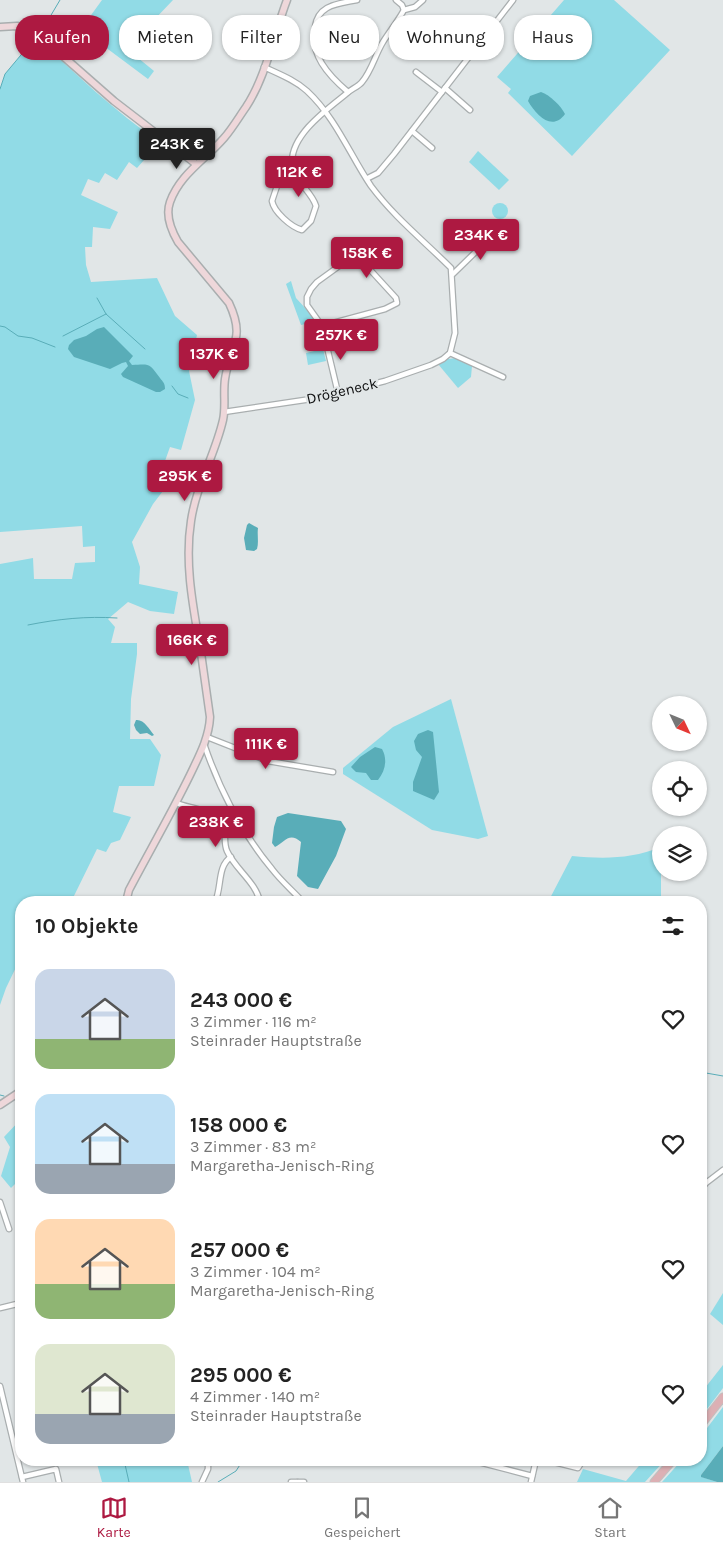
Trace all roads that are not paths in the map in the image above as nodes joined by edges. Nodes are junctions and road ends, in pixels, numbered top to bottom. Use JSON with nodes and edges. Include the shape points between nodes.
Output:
{"nodes":[{"id":1,"x":287,"y":0,"type":"edge"},
{"id":2,"x":357,"y":0,"type":"edge"},
{"id":3,"x":396,"y":0,"type":"edge"},
{"id":4,"x":424,"y":0,"type":"edge"},
{"id":5,"x":514,"y":0,"type":"edge"},
{"id":6,"x":404,"y":10,"type":"junction"},
{"id":7,"x":0,"y":26,"type":"edge"},
{"id":8,"x":264,"y":67,"type":"junction"},
{"id":9,"x":416,"y":72,"type":"dead end"},
{"id":10,"x":443,"y":90,"type":"junction"},
{"id":11,"x":348,"y":92,"type":"junction"},
{"id":12,"x":470,"y":110,"type":"dead end"},
{"id":13,"x":325,"y":113,"type":"junction"},
{"id":14,"x":412,"y":130,"type":"junction"},
{"id":15,"x":432,"y":148,"type":"dead end"},
{"id":16,"x":196,"y":164,"type":"junction"},
{"id":17,"x":292,"y":165,"type":"junction"},
{"id":18,"x":368,"y":178,"type":"junction"},
{"id":19,"x":495,"y":233,"type":"dead end"},
{"id":20,"x":453,"y":274,"type":"junction"},
{"id":21,"x":322,"y":326,"type":"junction"},
{"id":22,"x":450,"y":353,"type":"junction"},
{"id":23,"x":503,"y":377,"type":"dead end"},
{"id":24,"x":338,"y":393,"type":"junction"},
{"id":25,"x":224,"y":412,"type":"junction"},
{"id":26,"x":206,"y":741,"type":"junction"},
{"id":27,"x":333,"y":772,"type":"dead end"},
{"id":28,"x":176,"y":803,"type":"junction"},
{"id":29,"x":230,"y":857,"type":"junction"},
{"id":30,"x":128,"y":896,"type":"edge"},
{"id":31,"x":217,"y":896,"type":"edge"},
{"id":32,"x":258,"y":896,"type":"edge"},
{"id":33,"x":297,"y":896,"type":"edge"},
{"id":34,"x":15,"y":1095,"type":"edge"},
{"id":35,"x":0,"y":1105,"type":"edge"},
{"id":36,"x":723,"y":1170,"type":"edge"},
{"id":37,"x":707,"y":1182,"type":"edge"},
{"id":38,"x":0,"y":1202,"type":"edge"},
{"id":39,"x":9,"y":1229,"type":"dead end"},
{"id":40,"x":15,"y":1304,"type":"edge"},
{"id":41,"x":0,"y":1308,"type":"edge"},
{"id":42,"x":0,"y":1386,"type":"edge"},
{"id":43,"x":723,"y":1397,"type":"edge"},
{"id":44,"x":707,"y":1418,"type":"edge"},
{"id":45,"x":15,"y":1447,"type":"edge"},
{"id":46,"x":20,"y":1466,"type":"edge"},
{"id":47,"x":208,"y":1466,"type":"edge"},
{"id":48,"x":494,"y":1466,"type":"edge"},
{"id":49,"x":534,"y":1466,"type":"edge"},
{"id":50,"x":668,"y":1466,"type":"edge"},
{"id":51,"x":532,"y":1476,"type":"junction"},
{"id":52,"x":23,"y":1480,"type":"edge"},
{"id":53,"x":59,"y":1482,"type":"edge"},
{"id":54,"x":202,"y":1482,"type":"edge"},
{"id":55,"x":291,"y":1482,"type":"edge"},
{"id":56,"x":297,"y":1482,"type":"edge"},
{"id":57,"x":304,"y":1482,"type":"edge"},
{"id":58,"x":531,"y":1482,"type":"edge"},
{"id":59,"x":654,"y":1482,"type":"edge"}],
"edges":[{"from":1,"to":8,"type":"main road"},
{"from":2,"to":11,"type":"street","via":[[322,12],[314,32],[313,43],[323,67]]},
{"from":3,"to":6,"type":"street"},
{"from":4,"to":6,"type":"street","via":[[416,7]]},
{"from":5,"to":10,"type":"street"},
{"from":6,"to":11,"type":"street","via":[[383,42],[369,72]]},
{"from":7,"to":16,"type":"main road","via":[[32,30],[114,101]]},
{"from":8,"to":13,"type":"street","via":[[307,91]]},
{"from":8,"to":16,"type":"main road","via":[[248,104],[224,138]]},
{"from":9,"to":10,"type":"street"},
{"from":10,"to":12,"type":"street"},
{"from":10,"to":14,"type":"street"},
{"from":11,"to":13,"type":"street"},
{"from":13,"to":17,"type":"street","via":[[299,138],[293,151]]},
{"from":13,"to":18,"type":"street"},
{"from":14,"to":15,"type":"street"},
{"from":14,"to":18,"type":"street","via":[[378,173]]},
{"from":16,"to":25,"type":"main road","via":[[170,203],[169,222],[178,242],[230,303],[235,314],[237,336],[225,379]]},
{"from":17,"to":17,"type":"street","via":[[296,177],[316,206],[311,221],[302,230],[276,210],[272,201],[280,176]]},
{"from":18,"to":20,"type":"street","via":[[388,207],[451,268]]},
{"from":19,"to":20,"type":"street"},
{"from":20,"to":22,"type":"street","via":[[455,333]]},
{"from":21,"to":21,"type":"street","via":[[307,305],[307,298],[317,282],[346,261],[355,258],[363,262],[396,298],[397,303],[385,309]]},
{"from":21,"to":24,"type":"street"},
{"from":22,"to":23,"type":"street"},
{"from":22,"to":24,"type":"street","name":"Drögeneck","via":[[430,366]]},
{"from":24,"to":25,"type":"street","name":"Drögeneck","via":[[306,401]]},
{"from":25,"to":26,"type":"main road","via":[[190,521],[192,596],[210,717]]},
{"from":26,"to":27,"type":"street","via":[[268,761]]},
{"from":26,"to":28,"type":"main road"},
{"from":26,"to":33,"type":"street","via":[[220,786],[249,837]]},
{"from":28,"to":29,"type":"street","via":[[218,818],[224,827],[225,846]]},
{"from":28,"to":30,"type":"main road"},
{"from":29,"to":31,"type":"street","via":[[223,864]]},
{"from":29,"to":32,"type":"street"},
{"from":34,"to":35,"type":"main road"},
{"from":36,"to":37,"type":"street"},
{"from":38,"to":39,"type":"street"},
{"from":40,"to":41,"type":"street"},
{"from":42,"to":45,"type":"street"},
{"from":43,"to":44,"type":"main road"},
{"from":46,"to":52,"type":"street"},
{"from":47,"to":54,"type":"street"},
{"from":48,"to":51,"type":"street"},
{"from":49,"to":51,"type":"street"},
{"from":50,"to":59,"type":"main road"},
{"from":51,"to":58,"type":"street"},
{"from":52,"to":53,"type":"street","via":[[56,1469]]},
{"from":55,"to":56,"type":"street"},
{"from":56,"to":57,"type":"street"}]}
